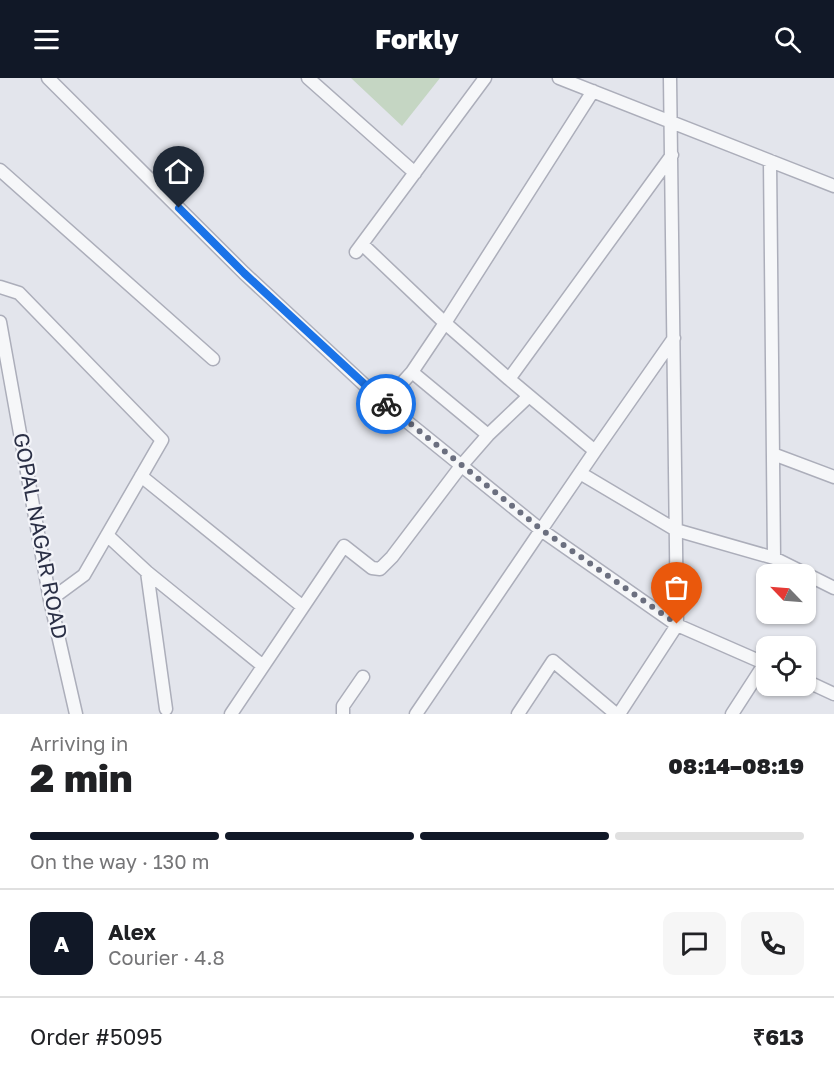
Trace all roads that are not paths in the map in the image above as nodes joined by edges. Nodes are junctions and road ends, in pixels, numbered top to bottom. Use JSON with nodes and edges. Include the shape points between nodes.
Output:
{"nodes":[{"id":1,"x":48,"y":78,"type":"edge"},
{"id":2,"x":308,"y":78,"type":"edge"},
{"id":3,"x":485,"y":78,"type":"edge"},
{"id":4,"x":559,"y":78,"type":"edge"},
{"id":5,"x":670,"y":78,"type":"edge"},
{"id":6,"x":593,"y":91,"type":"junction"},
{"id":7,"x":672,"y":122,"type":"junction"},
{"id":8,"x":672,"y":155,"type":"junction"},
{"id":9,"x":770,"y":161,"type":"junction"},
{"id":10,"x":0,"y":171,"type":"edge"},
{"id":11,"x":415,"y":173,"type":"junction"},
{"id":12,"x":834,"y":186,"type":"edge"},
{"id":13,"x":0,"y":287,"type":"edge"},
{"id":14,"x":0,"y":322,"type":"edge"},
{"id":15,"x":445,"y":323,"type":"junction"},
{"id":16,"x":674,"y":338,"type":"junction"},
{"id":17,"x":213,"y":360,"type":"dead end"},
{"id":18,"x":412,"y":372,"type":"junction"},
{"id":19,"x":509,"y":379,"type":"junction"},
{"id":20,"x":529,"y":396,"type":"junction"},
{"id":21,"x":384,"y":403,"type":"junction"},
{"id":22,"x":488,"y":435,"type":"junction"},
{"id":23,"x":595,"y":451,"type":"junction"},
{"id":24,"x":772,"y":454,"type":"junction"},
{"id":25,"x":461,"y":466,"type":"junction"},
{"id":26,"x":580,"y":473,"type":"junction"},
{"id":27,"x":141,"y":476,"type":"junction"},
{"id":28,"x":834,"y":477,"type":"edge"},
{"id":29,"x":542,"y":530,"type":"junction"},
{"id":30,"x":676,"y":530,"type":"junction"},
{"id":31,"x":107,"y":536,"type":"junction"},
{"id":32,"x":774,"y":558,"type":"junction"},
{"id":33,"x":147,"y":572,"type":"junction"},
{"id":34,"x":834,"y":588,"type":"edge"},
{"id":35,"x":50,"y":600,"type":"junction"},
{"id":36,"x":303,"y":607,"type":"junction"},
{"id":37,"x":677,"y":624,"type":"junction"},
{"id":38,"x":756,"y":659,"type":"edge"},
{"id":39,"x":263,"y":666,"type":"junction"},
{"id":40,"x":363,"y":677,"type":"dead end"},
{"id":41,"x":756,"y":678,"type":"edge"},
{"id":42,"x":816,"y":686,"type":"edge"},
{"id":43,"x":834,"y":694,"type":"edge"},
{"id":44,"x":166,"y":709,"type":"dead end"},
{"id":45,"x":76,"y":714,"type":"edge"},
{"id":46,"x":231,"y":714,"type":"edge"},
{"id":47,"x":343,"y":714,"type":"edge"},
{"id":48,"x":416,"y":714,"type":"edge"},
{"id":49,"x":518,"y":714,"type":"edge"},
{"id":50,"x":617,"y":714,"type":"edge"},
{"id":51,"x":732,"y":714,"type":"edge"}],
"edges":[{"from":1,"to":21,"type":"street","via":[[244,273]]},
{"from":2,"to":11,"type":"street"},
{"from":3,"to":11,"type":"street"},
{"from":4,"to":6,"type":"street"},
{"from":5,"to":7,"type":"street"},
{"from":6,"to":7,"type":"street"},
{"from":6,"to":15,"type":"street"},
{"from":7,"to":8,"type":"street"},
{"from":7,"to":9,"type":"street"},
{"from":8,"to":16,"type":"street"},
{"from":8,"to":19,"type":"street"},
{"from":9,"to":12,"type":"street"},
{"from":9,"to":24,"type":"street"},
{"from":10,"to":17,"type":"street"},
{"from":11,"to":15,"type":"street","via":[[359,248]]},
{"from":13,"to":27,"type":"street","via":[[19,293],[162,440]]},
{"from":14,"to":35,"type":"street","name":"GOPAL NAGAR ROAD"},
{"from":15,"to":18,"type":"street"},
{"from":15,"to":19,"type":"street"},
{"from":16,"to":23,"type":"street"},
{"from":16,"to":30,"type":"street"},
{"from":18,"to":21,"type":"street"},
{"from":18,"to":22,"type":"street"},
{"from":19,"to":20,"type":"street"},
{"from":20,"to":22,"type":"street"},
{"from":20,"to":23,"type":"street"},
{"from":21,"to":25,"type":"street"},
{"from":22,"to":25,"type":"street"},
{"from":23,"to":26,"type":"street"},
{"from":24,"to":28,"type":"street"},
{"from":24,"to":32,"type":"street"},
{"from":25,"to":29,"type":"street"},
{"from":25,"to":36,"type":"street","via":[[380,569],[372,568],[344,546]]},
{"from":26,"to":29,"type":"street"},
{"from":26,"to":30,"type":"street"},
{"from":27,"to":31,"type":"street"},
{"from":27,"to":36,"type":"street"},
{"from":29,"to":37,"type":"street"},
{"from":29,"to":48,"type":"street"},
{"from":30,"to":32,"type":"street"},
{"from":30,"to":37,"type":"street"},
{"from":31,"to":33,"type":"street"},
{"from":31,"to":35,"type":"street","via":[[84,575]]},
{"from":32,"to":34,"type":"street"},
{"from":33,"to":39,"type":"street"},
{"from":33,"to":44,"type":"street"},
{"from":35,"to":45,"type":"street","name":"GOPAL NAGAR ROAD"},
{"from":36,"to":39,"type":"street"},
{"from":37,"to":38,"type":"street"},
{"from":37,"to":50,"type":"street"},
{"from":39,"to":46,"type":"street"},
{"from":40,"to":47,"type":"street"},
{"from":41,"to":51,"type":"street"},
{"from":42,"to":43,"type":"street"},
{"from":49,"to":50,"type":"street","via":[[553,661]]}]}
